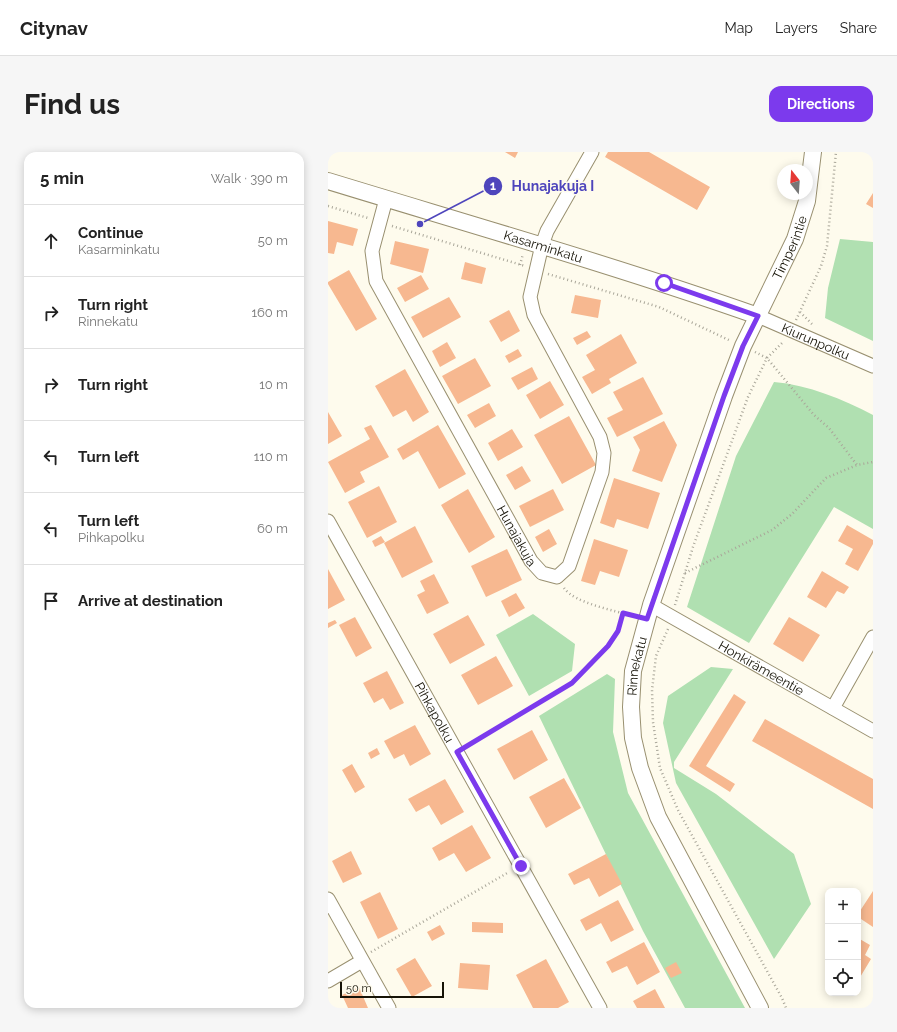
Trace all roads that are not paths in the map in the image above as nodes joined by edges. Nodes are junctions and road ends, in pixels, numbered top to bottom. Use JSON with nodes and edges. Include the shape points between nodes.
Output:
{"nodes":[{"id":1,"x":592,"y":152,"type":"edge"},
{"id":2,"x":813,"y":152,"type":"edge"},
{"id":3,"x":328,"y":181,"type":"edge"},
{"id":4,"x":386,"y":199,"type":"junction"},
{"id":5,"x":542,"y":245,"type":"junction"},
{"id":6,"x":758,"y":316,"type":"junction"},
{"id":7,"x":873,"y":366,"type":"edge"},
{"id":8,"x":328,"y":521,"type":"edge"},
{"id":9,"x":649,"y":612,"type":"junction"},
{"id":10,"x":873,"y":637,"type":"edge"},
{"id":11,"x":833,"y":708,"type":"junction"},
{"id":12,"x":873,"y":731,"type":"edge"},
{"id":13,"x":328,"y":899,"type":"edge"},
{"id":14,"x":362,"y":960,"type":"junction"},
{"id":15,"x":328,"y":980,"type":"edge"},
{"id":16,"x":389,"y":1008,"type":"edge"},
{"id":17,"x":600,"y":1008,"type":"edge"},
{"id":18,"x":760,"y":1008,"type":"edge"}],
"edges":[{"from":1,"to":5,"type":"street","via":[[547,231]]},
{"from":2,"to":6,"type":"street","name":"Timperintie","via":[[807,201],[795,239]]},
{"from":3,"to":4,"type":"street","name":"Kasarminkatu"},
{"from":4,"to":5,"type":"street","name":"Kasarminkatu"},
{"from":4,"to":5,"type":"street","name":"Hunajakuja","via":[[372,251],[376,281],[531,561],[542,573],[557,577],[569,566],[602,472],[604,454],[600,436],[534,315],[530,297]]},
{"from":5,"to":6,"type":"street","name":"Kasarminkatu"},
{"from":6,"to":7,"type":"street","name":"Kiurunpolku"},
{"from":6,"to":9,"type":"street","name":"Rinnekatu","via":[[743,346],[724,396]]},
{"from":8,"to":17,"type":"street","name":"Pihkapolku"},
{"from":9,"to":11,"type":"street","name":"Honkirämeentie","via":[[672,616]]},
{"from":9,"to":18,"type":"street","name":"Rinnekatu","via":[[633,671],[633,738],[640,768],[658,817]]},
{"from":10,"to":11,"type":"street"},
{"from":11,"to":12,"type":"street","name":"Honkirämeentie"},
{"from":13,"to":14,"type":"street"},
{"from":14,"to":15,"type":"street"},
{"from":14,"to":16,"type":"street"}]}
